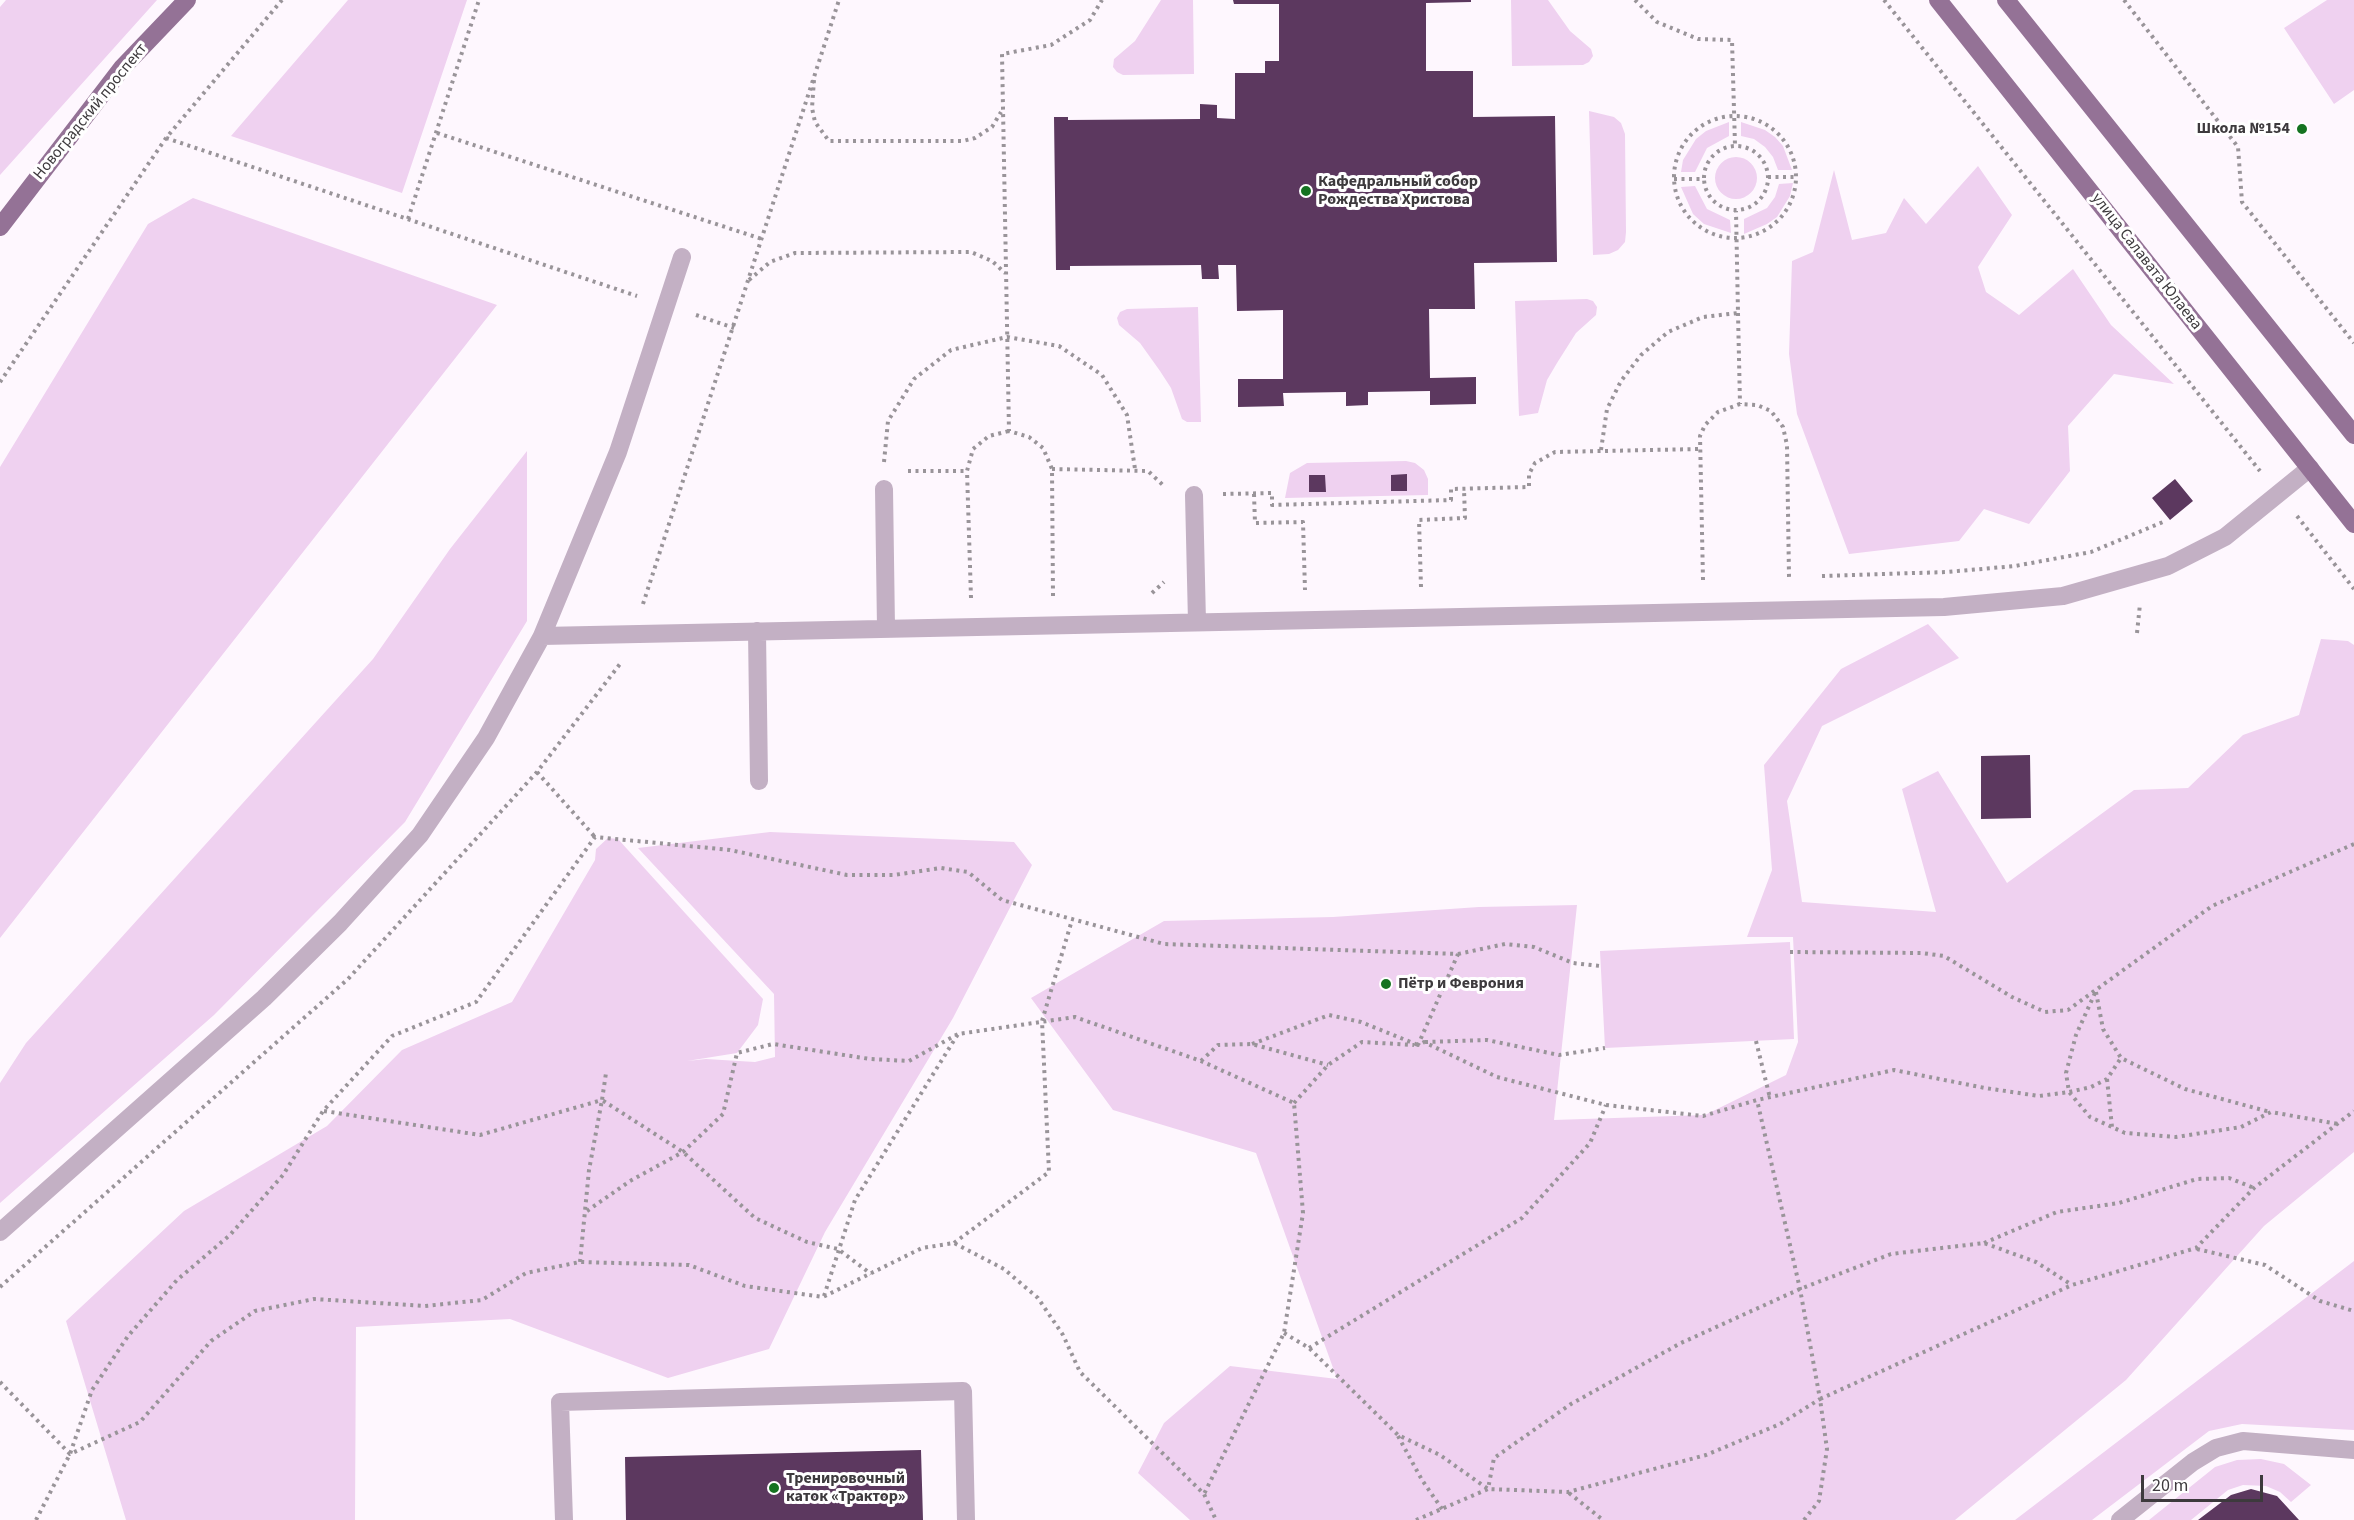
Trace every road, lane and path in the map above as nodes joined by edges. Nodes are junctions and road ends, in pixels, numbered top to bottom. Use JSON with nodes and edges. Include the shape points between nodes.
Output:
{"nodes":[{"id":1,"x":187,"y":0,"type":"edge"},
{"id":2,"x":282,"y":0,"type":"edge"},
{"id":3,"x":479,"y":0,"type":"edge"},
{"id":4,"x":1102,"y":0,"type":"edge"},
{"id":5,"x":1635,"y":0,"type":"edge"},
{"id":6,"x":1884,"y":0,"type":"edge"},
{"id":7,"x":1938,"y":0,"type":"edge"},
{"id":8,"x":2006,"y":0,"type":"edge"},
{"id":9,"x":2124,"y":0,"type":"edge"},
{"id":10,"x":815,"y":73,"type":"dead end"},
{"id":11,"x":1003,"y":110,"type":"junction"},
{"id":12,"x":1735,"y":116,"type":"junction"},
{"id":13,"x":437,"y":133,"type":"junction"},
{"id":14,"x":166,"y":138,"type":"junction"},
{"id":15,"x":1735,"y":145,"type":"junction"},
{"id":16,"x":1768,"y":177,"type":"junction"},
{"id":17,"x":1797,"y":177,"type":"junction"},
{"id":18,"x":1674,"y":179,"type":"junction"},
{"id":19,"x":1703,"y":179,"type":"junction"},
{"id":20,"x":1736,"y":211,"type":"junction"},
{"id":21,"x":408,"y":219,"type":"junction"},
{"id":22,"x":0,"y":227,"type":"edge"},
{"id":23,"x":1736,"y":238,"type":"junction"},
{"id":24,"x":762,"y":239,"type":"dead end"},
{"id":25,"x":682,"y":257,"type":"dead end"},
{"id":26,"x":1005,"y":273,"type":"junction"},
{"id":27,"x":749,"y":280,"type":"dead end"},
{"id":28,"x":666,"y":305,"type":"junction"},
{"id":29,"x":1738,"y":313,"type":"junction"},
{"id":30,"x":734,"y":328,"type":"dead end"},
{"id":31,"x":1007,"y":337,"type":"junction"},
{"id":32,"x":2354,"y":343,"type":"edge"},
{"id":33,"x":0,"y":382,"type":"edge"},
{"id":34,"x":1740,"y":404,"type":"junction"},
{"id":35,"x":1009,"y":431,"type":"junction"},
{"id":36,"x":2354,"y":435,"type":"edge"},
{"id":37,"x":1699,"y":449,"type":"junction"},
{"id":38,"x":1601,"y":450,"type":"junction"},
{"id":39,"x":2310,"y":468,"type":"junction"},
{"id":40,"x":1052,"y":469,"type":"junction"},
{"id":41,"x":968,"y":471,"type":"junction"},
{"id":42,"x":884,"y":480,"type":"junction"},
{"id":43,"x":1464,"y":489,"type":"junction"},
{"id":44,"x":1254,"y":493,"type":"junction"},
{"id":45,"x":2279,"y":494,"type":"junction"},
{"id":46,"x":1194,"y":495,"type":"joint"},
{"id":47,"x":2163,"y":522,"type":"dead end"},
{"id":48,"x":2354,"y":524,"type":"edge"},
{"id":49,"x":1789,"y":577,"type":"junction"},
{"id":50,"x":1800,"y":577,"type":"dead end"},
{"id":51,"x":1811,"y":577,"type":"dead end"},
{"id":52,"x":1778,"y":578,"type":"dead end"},
{"id":53,"x":1691,"y":580,"type":"dead end"},
{"id":54,"x":1703,"y":580,"type":"junction"},
{"id":55,"x":1714,"y":580,"type":"dead end"},
{"id":56,"x":1421,"y":587,"type":"junction"},
{"id":57,"x":1433,"y":587,"type":"dead end"},
{"id":58,"x":1410,"y":588,"type":"dead end"},
{"id":59,"x":2354,"y":589,"type":"edge"},
{"id":60,"x":1317,"y":590,"type":"dead end"},
{"id":61,"x":1294,"y":591,"type":"dead end"},
{"id":62,"x":1305,"y":591,"type":"junction"},
{"id":63,"x":1196,"y":593,"type":"junction"},
{"id":64,"x":1149,"y":595,"type":"dead end"},
{"id":65,"x":1053,"y":596,"type":"junction"},
{"id":66,"x":1065,"y":596,"type":"dead end"},
{"id":67,"x":1042,"y":597,"type":"dead end"},
{"id":68,"x":971,"y":598,"type":"junction"},
{"id":69,"x":983,"y":598,"type":"dead end"},
{"id":70,"x":960,"y":599,"type":"dead end"},
{"id":71,"x":1197,"y":622,"type":"junction"},
{"id":72,"x":886,"y":628,"type":"junction"},
{"id":73,"x":757,"y":631,"type":"junction"},
{"id":74,"x":542,"y":636,"type":"junction"},
{"id":75,"x":537,"y":772,"type":"dead end"},
{"id":76,"x":759,"y":781,"type":"dead end"},
{"id":77,"x":595,"y":837,"type":"junction"},
{"id":78,"x":2354,"y":844,"type":"edge"},
{"id":79,"x":1072,"y":920,"type":"junction"},
{"id":80,"x":1790,"y":952,"type":"dead end"},
{"id":81,"x":1458,"y":954,"type":"junction"},
{"id":82,"x":1600,"y":966,"type":"dead end"},
{"id":83,"x":2096,"y":992,"type":"junction"},
{"id":84,"x":1042,"y":1021,"type":"junction"},
{"id":85,"x":958,"y":1034,"type":"junction"},
{"id":86,"x":1756,"y":1041,"type":"dead end"},
{"id":87,"x":1424,"y":1042,"type":"junction"},
{"id":88,"x":1252,"y":1044,"type":"junction"},
{"id":89,"x":1418,"y":1046,"type":"junction"},
{"id":90,"x":1605,"y":1048,"type":"dead end"},
{"id":91,"x":2121,"y":1058,"type":"junction"},
{"id":92,"x":1201,"y":1061,"type":"junction"},
{"id":93,"x":1328,"y":1065,"type":"junction"},
{"id":94,"x":606,"y":1072,"type":"dead end"},
{"id":95,"x":2107,"y":1080,"type":"junction"},
{"id":96,"x":2069,"y":1092,"type":"junction"},
{"id":97,"x":1770,"y":1098,"type":"junction"},
{"id":98,"x":602,"y":1100,"type":"junction"},
{"id":99,"x":1757,"y":1101,"type":"junction"},
{"id":100,"x":1294,"y":1103,"type":"junction"},
{"id":101,"x":1606,"y":1105,"type":"junction"},
{"id":102,"x":323,"y":1111,"type":"junction"},
{"id":103,"x":2354,"y":1111,"type":"edge"},
{"id":104,"x":2271,"y":1112,"type":"junction"},
{"id":105,"x":2338,"y":1124,"type":"junction"},
{"id":106,"x":2112,"y":1127,"type":"junction"},
{"id":107,"x":683,"y":1152,"type":"junction"},
{"id":108,"x":2254,"y":1188,"type":"junction"},
{"id":109,"x":586,"y":1212,"type":"junction"},
{"id":110,"x":0,"y":1232,"type":"edge"},
{"id":111,"x":954,"y":1243,"type":"junction"},
{"id":112,"x":1984,"y":1243,"type":"junction"},
{"id":113,"x":838,"y":1248,"type":"junction"},
{"id":114,"x":2196,"y":1248,"type":"junction"},
{"id":115,"x":580,"y":1262,"type":"junction"},
{"id":116,"x":871,"y":1274,"type":"junction"},
{"id":117,"x":2072,"y":1285,"type":"junction"},
{"id":118,"x":1800,"y":1288,"type":"junction"},
{"id":119,"x":823,"y":1297,"type":"junction"},
{"id":120,"x":2354,"y":1311,"type":"edge"},
{"id":121,"x":1284,"y":1334,"type":"junction"},
{"id":122,"x":1308,"y":1348,"type":"junction"},
{"id":123,"x":0,"y":1382,"type":"edge"},
{"id":124,"x":1820,"y":1399,"type":"junction"},
{"id":125,"x":1398,"y":1435,"type":"junction"},
{"id":126,"x":2354,"y":1450,"type":"edge"},
{"id":127,"x":70,"y":1454,"type":"junction"},
{"id":128,"x":1488,"y":1489,"type":"junction"},
{"id":129,"x":1568,"y":1492,"type":"junction"},
{"id":130,"x":1204,"y":1494,"type":"junction"},
{"id":131,"x":1442,"y":1509,"type":"junction"},
{"id":132,"x":36,"y":1520,"type":"edge"},
{"id":133,"x":564,"y":1520,"type":"edge"},
{"id":134,"x":966,"y":1520,"type":"edge"},
{"id":135,"x":1216,"y":1520,"type":"edge"},
{"id":136,"x":1416,"y":1520,"type":"edge"},
{"id":137,"x":1603,"y":1520,"type":"edge"},
{"id":138,"x":1804,"y":1520,"type":"edge"},
{"id":139,"x":2120,"y":1520,"type":"edge"}],
"edges":[{"from":1,"to":22,"type":"main road","name":"Новоградский проспект","via":[[122,68]]},
{"from":2,"to":14,"type":"path"},
{"from":3,"to":13,"type":"path"},
{"from":4,"to":11,"type":"path","via":[[1090,20],[1051,45],[1002,54]]},
{"from":5,"to":12,"type":"path","via":[[1657,22],[1688,35],[1732,40]]},
{"from":6,"to":45,"type":"path"},
{"from":7,"to":39,"type":"main road","name":"улица Салавата Юлаева"},
{"from":8,"to":36,"type":"main road"},
{"from":9,"to":32,"type":"path","via":[[2238,147],[2242,202]]},
{"from":10,"to":11,"type":"path","via":[[812,108],[820,133],[829,141],[963,141],[992,127]]},
{"from":11,"to":26,"type":"path"},
{"from":12,"to":15,"type":"path"},
{"from":12,"to":17,"type":"path","via":[[1754,118],[1778,134],[1794,158]]},
{"from":12,"to":18,"type":"path","via":[[1716,119],[1685,142],[1676,160]]},
{"from":13,"to":21,"type":"path"},
{"from":13,"to":24,"type":"path"},
{"from":14,"to":21,"type":"path"},
{"from":14,"to":33,"type":"path"},
{"from":15,"to":16,"type":"path","via":[[1758,154]]},
{"from":15,"to":19,"type":"path","via":[[1712,156]]},
{"from":16,"to":17,"type":"path"},
{"from":16,"to":20,"type":"path","via":[[1759,201]]},
{"from":17,"to":23,"type":"path","via":[[1786,213],[1755,236]]},
{"from":18,"to":19,"type":"path"},
{"from":18,"to":23,"type":"path","via":[[1677,198],[1700,228],[1717,236]]},
{"from":19,"to":20,"type":"path","via":[[1713,202]]},
{"from":20,"to":23,"type":"path"},
{"from":21,"to":28,"type":"path"},
{"from":23,"to":29,"type":"path"},
{"from":25,"to":28,"type":"lane"},
{"from":26,"to":27,"type":"path","via":[[992,261],[971,252],[795,253],[770,262]]},
{"from":26,"to":31,"type":"path"},
{"from":28,"to":30,"type":"path"},
{"from":28,"to":74,"type":"lane","via":[[618,452]]},
{"from":29,"to":34,"type":"path"},
{"from":29,"to":38,"type":"path","via":[[1703,317],[1668,332],[1641,355],[1621,381],[1607,409]]},
{"from":31,"to":35,"type":"path"},
{"from":31,"to":40,"type":"path","via":[[1059,346],[1102,375],[1127,415],[1135,469]]},
{"from":31,"to":42,"type":"path","via":[[951,350],[914,380],[888,421]]},
{"from":34,"to":37,"type":"path","via":[[1718,412],[1705,425]]},
{"from":34,"to":49,"type":"path","via":[[1771,411],[1783,427],[1787,446]]},
{"from":35,"to":40,"type":"path","via":[[1029,437],[1043,448]]},
{"from":35,"to":41,"type":"path","via":[[988,436],[973,450]]},
{"from":37,"to":38,"type":"path"},
{"from":37,"to":54,"type":"path"},
{"from":38,"to":43,"type":"path","via":[[1545,456],[1529,474],[1529,487]]},
{"from":39,"to":45,"type":"lane"},
{"from":39,"to":48,"type":"main road","name":"улица Салавата Юлаева"},
{"from":40,"to":65,"type":"path"},
{"from":41,"to":42,"type":"path"},
{"from":41,"to":68,"type":"path"},
{"from":42,"to":72,"type":"lane"},
{"from":43,"to":44,"type":"path","via":[[1451,489],[1451,500],[1272,504],[1272,493]]},
{"from":43,"to":56,"type":"path","via":[[1465,518],[1419,520]]},
{"from":44,"to":46,"type":"path"},
{"from":44,"to":62,"type":"path","via":[[1255,523],[1303,522]]},
{"from":45,"to":59,"type":"path"},
{"from":45,"to":71,"type":"lane","via":[[2225,537],[2168,566],[2063,596],[1944,607]]},
{"from":46,"to":63,"type":"lane"},
{"from":47,"to":51,"type":"path","via":[[2091,552],[2015,566]]},
{"from":49,"to":50,"type":"path"},
{"from":49,"to":52,"type":"path"},
{"from":53,"to":54,"type":"path"},
{"from":54,"to":55,"type":"path"},
{"from":56,"to":57,"type":"path"},
{"from":56,"to":58,"type":"path"},
{"from":60,"to":62,"type":"path"},
{"from":61,"to":62,"type":"path"},
{"from":63,"to":64,"type":"path"},
{"from":63,"to":71,"type":"lane"},
{"from":65,"to":66,"type":"path"},
{"from":65,"to":67,"type":"path"},
{"from":68,"to":69,"type":"path"},
{"from":68,"to":70,"type":"path"},
{"from":71,"to":72,"type":"lane"},
{"from":72,"to":73,"type":"lane"},
{"from":73,"to":74,"type":"lane"},
{"from":73,"to":76,"type":"lane"},
{"from":74,"to":110,"type":"lane","via":[[486,738],[420,836],[264,998]]},
{"from":75,"to":77,"type":"path"},
{"from":77,"to":79,"type":"path","via":[[730,850],[847,875],[894,875],[941,868],[968,872],[1002,900]]},
{"from":77,"to":102,"type":"path","via":[[476,1002],[392,1036]]},
{"from":78,"to":83,"type":"path","via":[[2212,906]]},
{"from":79,"to":81,"type":"path","via":[[1164,944]]},
{"from":79,"to":84,"type":"path"},
{"from":80,"to":83,"type":"path","via":[[1944,956],[2012,997],[2045,1011],[2068,1010]]},
{"from":81,"to":82,"type":"path","via":[[1505,944],[1534,947],[1573,963]]},
{"from":81,"to":89,"type":"path"},
{"from":83,"to":91,"type":"path","via":[[2103,1029]]},
{"from":83,"to":96,"type":"path","via":[[2076,1035],[2066,1073]]},
{"from":84,"to":85,"type":"path"},
{"from":84,"to":92,"type":"path","via":[[1075,1017]]},
{"from":84,"to":111,"type":"path","via":[[1049,1172]]},
{"from":85,"to":107,"type":"path","via":[[909,1061],[773,1044],[737,1053],[723,1114]]},
{"from":85,"to":113,"type":"path","via":[[855,1200]]},
{"from":86,"to":97,"type":"path"},
{"from":87,"to":89,"type":"path"},
{"from":87,"to":90,"type":"path","via":[[1487,1040],[1559,1054]]},
{"from":87,"to":101,"type":"path","via":[[1497,1077]]},
{"from":88,"to":89,"type":"path","via":[[1329,1015],[1361,1022]]},
{"from":88,"to":92,"type":"path","via":[[1218,1045]]},
{"from":88,"to":93,"type":"path"},
{"from":89,"to":93,"type":"path","via":[[1362,1042]]},
{"from":91,"to":95,"type":"path"},
{"from":91,"to":104,"type":"path","via":[[2185,1089]]},
{"from":92,"to":100,"type":"path"},
{"from":93,"to":100,"type":"path"},
{"from":94,"to":98,"type":"path"},
{"from":95,"to":96,"type":"path"},
{"from":95,"to":106,"type":"path"},
{"from":96,"to":97,"type":"path","via":[[2039,1096],[1894,1070]]},
{"from":96,"to":106,"type":"path","via":[[2090,1117]]},
{"from":97,"to":99,"type":"path"},
{"from":98,"to":102,"type":"path","via":[[480,1135]]},
{"from":98,"to":107,"type":"path"},
{"from":98,"to":109,"type":"path"},
{"from":99,"to":101,"type":"path","via":[[1703,1116]]},
{"from":99,"to":118,"type":"path"},
{"from":100,"to":121,"type":"path","via":[[1303,1213]]},
{"from":101,"to":122,"type":"path","via":[[1590,1143],[1522,1218]]},
{"from":102,"to":127,"type":"path","via":[[283,1175],[230,1235],[177,1280],[128,1336],[92,1390]]},
{"from":103,"to":105,"type":"path"},
{"from":104,"to":105,"type":"path"},
{"from":104,"to":106,"type":"path","via":[[2241,1127],[2176,1137],[2125,1133]]},
{"from":105,"to":108,"type":"path"},
{"from":107,"to":109,"type":"path","via":[[630,1181]]},
{"from":107,"to":113,"type":"path","via":[[755,1218],[807,1242]]},
{"from":108,"to":112,"type":"path","via":[[2229,1178],[2197,1179],[2120,1203],[2057,1212]]},
{"from":108,"to":114,"type":"path"},
{"from":109,"to":115,"type":"path"},
{"from":111,"to":116,"type":"path","via":[[922,1248]]},
{"from":111,"to":130,"type":"path","via":[[1004,1269],[1038,1299],[1063,1335],[1080,1372]]},
{"from":112,"to":117,"type":"path","via":[[2036,1262]]},
{"from":112,"to":118,"type":"path","via":[[1891,1254]]},
{"from":113,"to":116,"type":"path"},
{"from":113,"to":119,"type":"path"},
{"from":114,"to":117,"type":"path"},
{"from":114,"to":120,"type":"path","via":[[2265,1265],[2320,1301]]},
{"from":115,"to":119,"type":"path","via":[[689,1265],[745,1286]]},
{"from":115,"to":127,"type":"path","via":[[526,1273],[482,1300],[425,1306],[314,1299],[255,1311],[211,1341],[140,1422]]},
{"from":116,"to":119,"type":"path"},
{"from":117,"to":124,"type":"path"},
{"from":118,"to":124,"type":"path"},
{"from":118,"to":128,"type":"path","via":[[1681,1343],[1571,1404],[1494,1458]]},
{"from":121,"to":122,"type":"path"},
{"from":121,"to":130,"type":"path"},
{"from":122,"to":125,"type":"path"},
{"from":123,"to":127,"type":"path"},
{"from":124,"to":129,"type":"path","via":[[1780,1424],[1706,1455]]},
{"from":124,"to":138,"type":"path","via":[[1827,1449],[1819,1502]]},
{"from":125,"to":128,"type":"path","via":[[1440,1455]]},
{"from":125,"to":131,"type":"path"},
{"from":126,"to":139,"type":"lane","via":[[2243,1441],[2216,1448]]},
{"from":127,"to":132,"type":"path"},
{"from":128,"to":129,"type":"path"},
{"from":128,"to":131,"type":"path"},
{"from":129,"to":137,"type":"path"},
{"from":130,"to":135,"type":"path"},
{"from":131,"to":136,"type":"path"},
{"from":133,"to":134,"type":"lane","via":[[560,1402],[963,1390]]}]}
